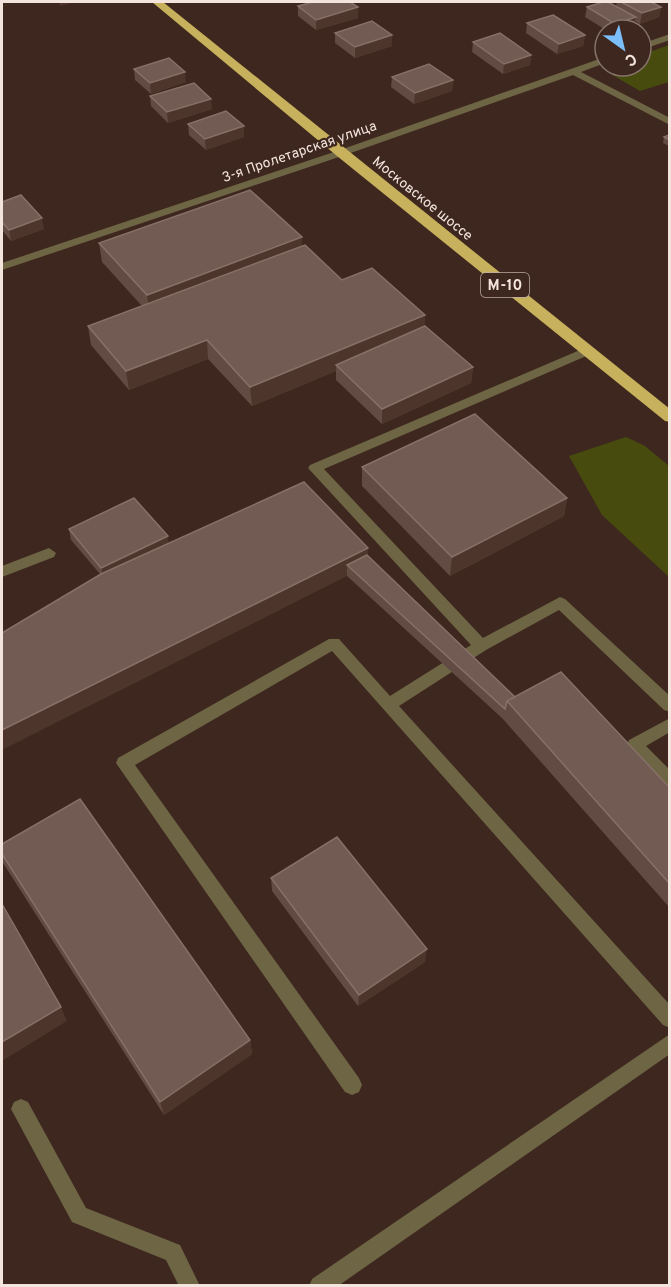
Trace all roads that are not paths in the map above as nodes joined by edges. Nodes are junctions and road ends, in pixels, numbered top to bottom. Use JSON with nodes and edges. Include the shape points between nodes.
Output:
{"nodes":[{"id":1,"x":157,"y":2,"type":"edge"},
{"id":2,"x":669,"y":37,"type":"edge"},
{"id":3,"x":653,"y":43,"type":"edge"},
{"id":4,"x":593,"y":64,"type":"edge"},
{"id":5,"x":573,"y":71,"type":"junction"},
{"id":6,"x":668,"y":121,"type":"edge"},
{"id":7,"x":341,"y":153,"type":"junction"},
{"id":8,"x":2,"y":267,"type":"edge"},
{"id":9,"x":587,"y":351,"type":"junction"},
{"id":10,"x":669,"y":417,"type":"edge"},
{"id":11,"x":49,"y":553,"type":"dead end"},
{"id":12,"x":2,"y":572,"type":"edge"},
{"id":13,"x":481,"y":646,"type":"junction"},
{"id":14,"x":388,"y":705,"type":"junction"},
{"id":15,"x":669,"y":706,"type":"edge"},
{"id":16,"x":669,"y":724,"type":"edge"},
{"id":17,"x":669,"y":781,"type":"edge"},
{"id":18,"x":669,"y":1019,"type":"edge"},
{"id":19,"x":669,"y":1043,"type":"edge"},
{"id":20,"x":352,"y":1085,"type":"dead end"},
{"id":21,"x":21,"y":1109,"type":"dead end"},
{"id":22,"x":190,"y":1286,"type":"edge"},
{"id":23,"x":319,"y":1286,"type":"edge"}],
"edges":[{"from":1,"to":7,"type":"highway","name":"Московское шоссе","number":"М-10"},
{"from":2,"to":3,"type":"street"},
{"from":4,"to":5,"type":"street","name":"3-я Пролетарская улица"},
{"from":5,"to":6,"type":"street"},
{"from":5,"to":7,"type":"street","name":"3-я Пролетарская улица"},
{"from":7,"to":8,"type":"street","name":"3-я Пролетарская улица"},
{"from":7,"to":9,"type":"highway","name":"Московское шоссе","number":"М-10"},
{"from":9,"to":10,"type":"highway","name":"Московское шоссе","number":"М-10"},
{"from":9,"to":13,"type":"street","via":[[315,468]]},
{"from":11,"to":12,"type":"street"},
{"from":13,"to":14,"type":"street"},
{"from":13,"to":15,"type":"street","via":[[560,603]]},
{"from":14,"to":18,"type":"street"},
{"from":14,"to":20,"type":"street","via":[[334,643],[124,763]]},
{"from":16,"to":17,"type":"street","via":[[635,745]]},
{"from":19,"to":23,"type":"street"},
{"from":21,"to":22,"type":"street","via":[[79,1215],[173,1252]]}]}
